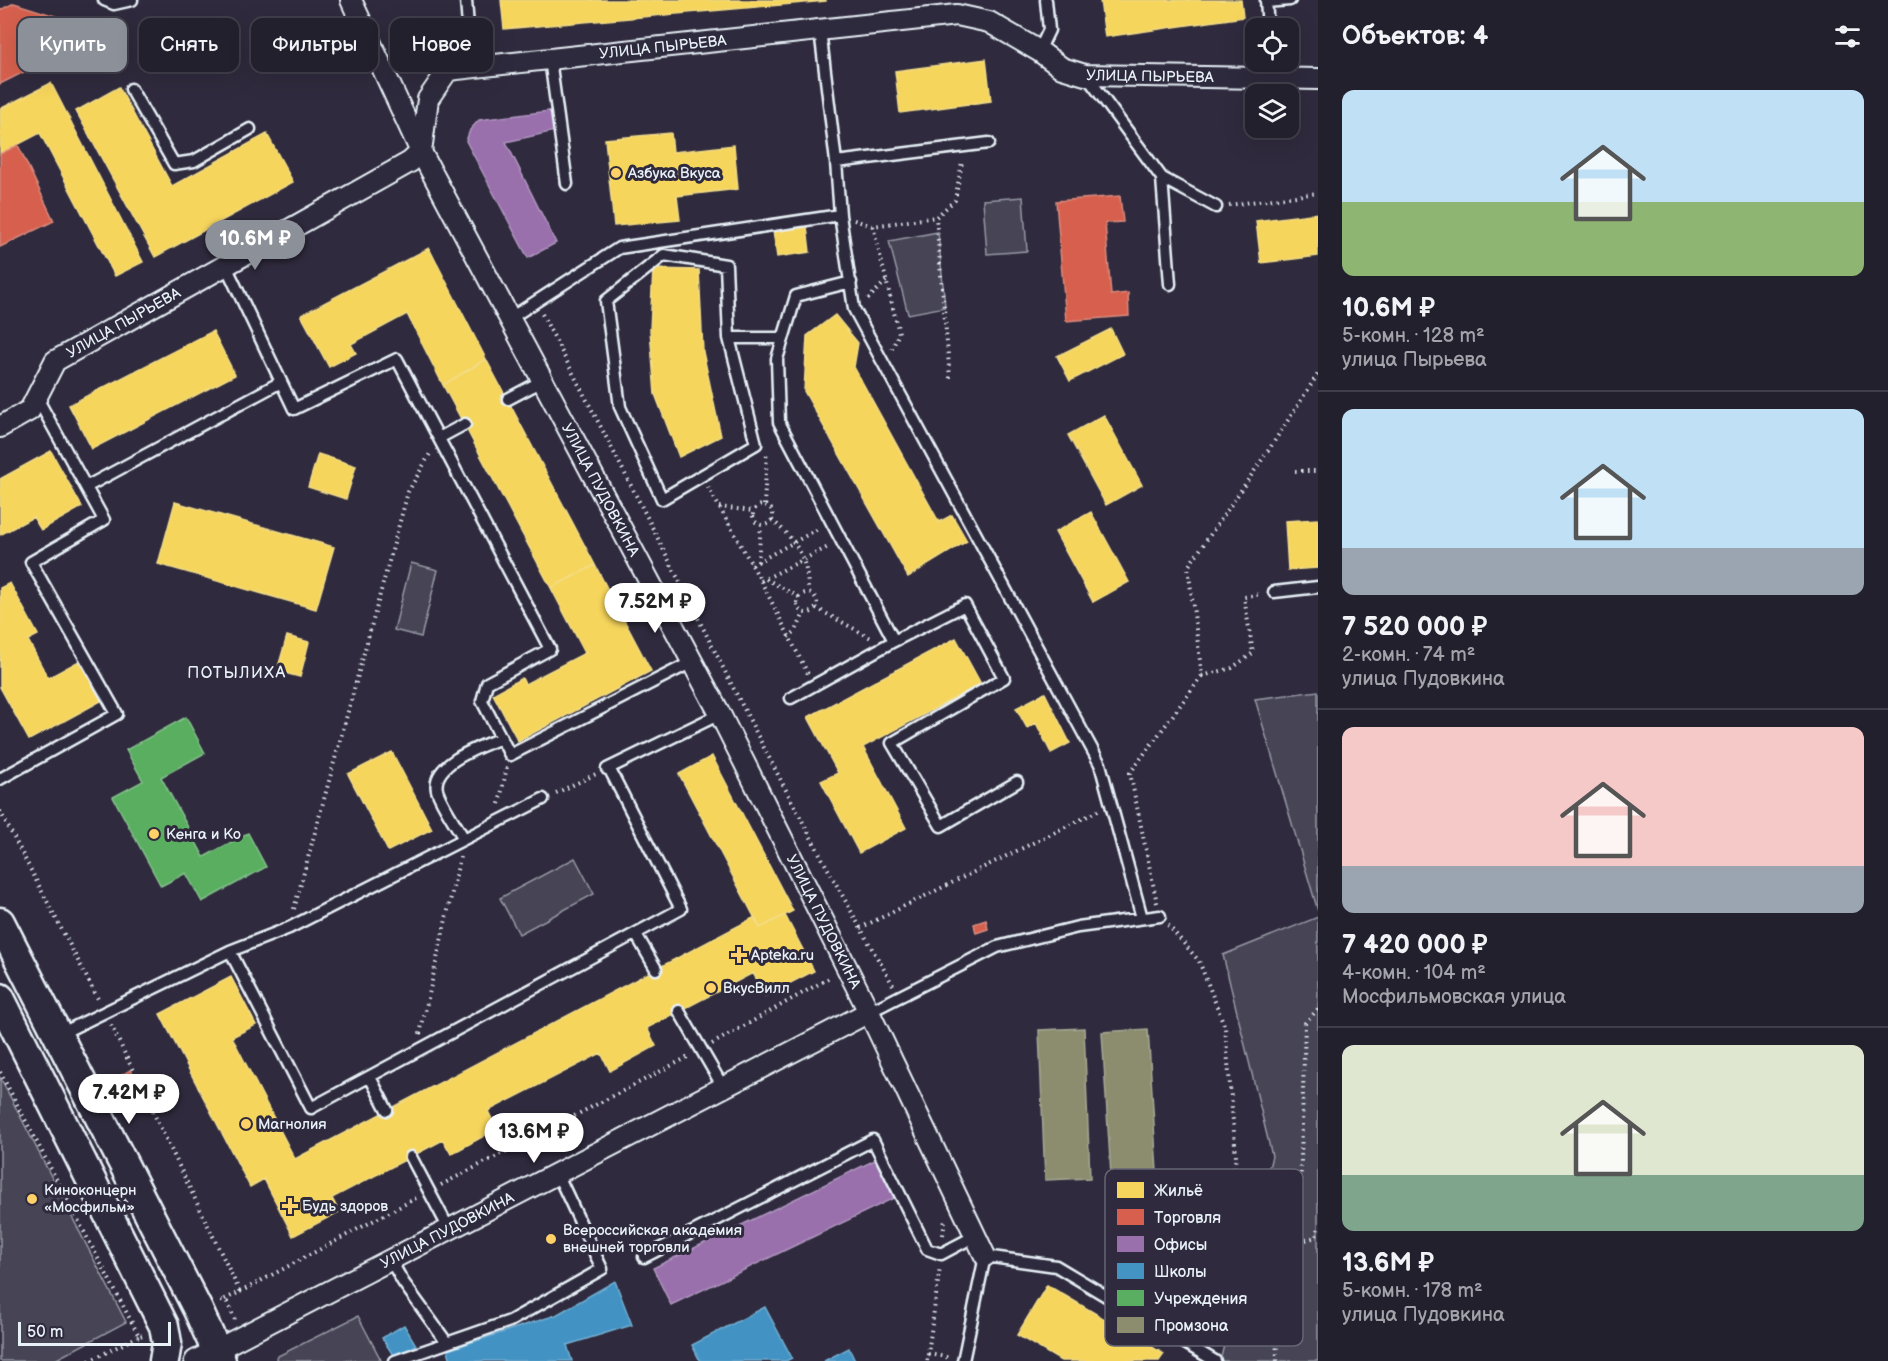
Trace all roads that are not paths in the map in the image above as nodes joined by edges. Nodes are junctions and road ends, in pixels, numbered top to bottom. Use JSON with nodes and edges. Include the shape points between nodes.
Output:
{"nodes":[{"id":1,"x":104,"y":0,"type":"edge"},
{"id":2,"x":132,"y":0,"type":"edge"},
{"id":3,"x":351,"y":0,"type":"edge"},
{"id":4,"x":465,"y":0,"type":"edge"},
{"id":5,"x":1046,"y":0,"type":"edge"},
{"id":6,"x":1290,"y":0,"type":"edge"},
{"id":7,"x":1266,"y":1,"type":"edge"},
{"id":8,"x":956,"y":7,"type":"edge"},
{"id":9,"x":467,"y":18,"type":"edge"},
{"id":10,"x":1267,"y":18,"type":"edge"},
{"id":11,"x":820,"y":30,"type":"junction"},
{"id":12,"x":1039,"y":51,"type":"junction"},
{"id":13,"x":550,"y":59,"type":"junction"},
{"id":14,"x":493,"y":65,"type":"edge"},
{"id":15,"x":1245,"y":71,"type":"edge"},
{"id":16,"x":447,"y":72,"type":"edge"},
{"id":17,"x":1281,"y":72,"type":"edge"},
{"id":18,"x":1085,"y":75,"type":"junction"},
{"id":19,"x":1318,"y":79,"type":"edge"},
{"id":20,"x":131,"y":89,"type":"dead end"},
{"id":21,"x":249,"y":129,"type":"dead end"},
{"id":22,"x":988,"y":143,"type":"dead end"},
{"id":23,"x":421,"y":152,"type":"junction"},
{"id":24,"x":836,"y":162,"type":"junction"},
{"id":25,"x":1162,"y":178,"type":"junction"},
{"id":26,"x":567,"y":184,"type":"dead end"},
{"id":27,"x":1216,"y":207,"type":"road end"},
{"id":28,"x":840,"y":215,"type":"junction"},
{"id":29,"x":224,"y":232,"type":"dead end"},
{"id":30,"x":231,"y":262,"type":"junction"},
{"id":31,"x":850,"y":282,"type":"junction"},
{"id":32,"x":1170,"y":284,"type":"dead end"},
{"id":33,"x":509,"y":319,"type":"junction"},
{"id":34,"x":729,"y":338,"type":"junction"},
{"id":35,"x":783,"y":338,"type":"junction"},
{"id":36,"x":542,"y":381,"type":"junction"},
{"id":37,"x":281,"y":382,"type":"junction"},
{"id":38,"x":36,"y":398,"type":"junction"},
{"id":39,"x":508,"y":399,"type":"dead end"},
{"id":40,"x":465,"y":424,"type":"dead end"},
{"id":41,"x":0,"y":427,"type":"edge"},
{"id":42,"x":439,"y":438,"type":"junction"},
{"id":43,"x":86,"y":487,"type":"junction"},
{"id":44,"x":1318,"y":587,"type":"edge"},
{"id":45,"x":1274,"y":592,"type":"road end"},
{"id":46,"x":894,"y":641,"type":"junction"},
{"id":47,"x":692,"y":662,"type":"junction"},
{"id":48,"x":791,"y":698,"type":"dead end"},
{"id":49,"x":720,"y":714,"type":"junction"},
{"id":50,"x":501,"y":738,"type":"junction"},
{"id":51,"x":0,"y":780,"type":"edge"},
{"id":52,"x":1017,"y":782,"type":"dead end"},
{"id":53,"x":543,"y":799,"type":"road end"},
{"id":54,"x":464,"y":839,"type":"junction"},
{"id":55,"x":1160,"y":916,"type":"road end"},
{"id":56,"x":1142,"y":918,"type":"junction"},
{"id":57,"x":0,"y":922,"type":"edge"},
{"id":58,"x":636,"y":934,"type":"junction"},
{"id":59,"x":230,"y":951,"type":"junction"},
{"id":60,"x":656,"y":969,"type":"dead end"},
{"id":61,"x":0,"y":998,"type":"edge"},
{"id":62,"x":680,"y":1011,"type":"dead end"},
{"id":63,"x":869,"y":1012,"type":"junction"},
{"id":64,"x":57,"y":1035,"type":"junction"},
{"id":65,"x":370,"y":1077,"type":"junction"},
{"id":66,"x":723,"y":1087,"type":"junction"},
{"id":67,"x":387,"y":1110,"type":"dead end"},
{"id":68,"x":411,"y":1157,"type":"dead end"},
{"id":69,"x":557,"y":1173,"type":"junction"},
{"id":70,"x":449,"y":1229,"type":"junction"},
{"id":71,"x":975,"y":1236,"type":"junction"},
{"id":72,"x":985,"y":1256,"type":"junction"},
{"id":73,"x":644,"y":1257,"type":"dead end"},
{"id":74,"x":390,"y":1259,"type":"junction"},
{"id":75,"x":1105,"y":1295,"type":"edge"},
{"id":76,"x":447,"y":1343,"type":"junction"},
{"id":77,"x":1189,"y":1346,"type":"edge"},
{"id":78,"x":211,"y":1357,"type":"edge"},
{"id":79,"x":164,"y":1361,"type":"edge"},
{"id":80,"x":395,"y":1361,"type":"edge"},
{"id":81,"x":963,"y":1361,"type":"edge"},
{"id":82,"x":1215,"y":1361,"type":"edge"}],
"edges":[{"from":1,"to":2,"type":"lane","via":[[114,4]]},
{"from":3,"to":23,"type":"street","name":"УЛИЦА ПУДОВКИНА"},
{"from":4,"to":9,"type":"lane"},
{"from":5,"to":12,"type":"lane","via":[[1049,30]]},
{"from":6,"to":7,"type":"lane"},
{"from":7,"to":10,"type":"lane"},
{"from":8,"to":11,"type":"street","name":"УЛИЦА ПЫРЬЕВА"},
{"from":8,"to":12,"type":"street","name":"УЛИЦА ПЫРЬЕВА"},
{"from":11,"to":13,"type":"street","name":"УЛИЦА ПЫРЬЕВА"},
{"from":11,"to":24,"type":"lane"},
{"from":12,"to":18,"type":"street","name":"УЛИЦА ПЫРЬЕВА","via":[[1062,68]]},
{"from":13,"to":14,"type":"street","name":"УЛИЦА ПЫРЬЕВА"},
{"from":13,"to":26,"type":"lane"},
{"from":15,"to":18,"type":"street","name":"УЛИЦА ПЫРЬЕВА"},
{"from":16,"to":23,"type":"street","name":"УЛИЦА ПЫРЬЕВА","via":[[428,99]]},
{"from":17,"to":19,"type":"street","name":"УЛИЦА ПЫРЬЕВА"},
{"from":18,"to":25,"type":"lane"},
{"from":20,"to":21,"type":"lane","via":[[174,164],[194,161]]},
{"from":22,"to":24,"type":"lane"},
{"from":23,"to":30,"type":"street","name":"УЛИЦА ПЫРЬЕВА","via":[[410,162]]},
{"from":23,"to":33,"type":"street","name":"УЛИЦА ПУДОВКИНА"},
{"from":24,"to":28,"type":"lane"},
{"from":25,"to":27,"type":"lane"},
{"from":25,"to":32,"type":"lane"},
{"from":28,"to":31,"type":"lane"},
{"from":28,"to":33,"type":"lane","via":[[620,248]]},
{"from":29,"to":30,"type":"lane"},
{"from":30,"to":37,"type":"lane"},
{"from":30,"to":38,"type":"street","name":"УЛИЦА ПЫРЬЕВА","via":[[55,361]]},
{"from":31,"to":35,"type":"lane","via":[[796,296]]},
{"from":31,"to":56,"type":"lane","via":[[856,312],[1100,764]]},
{"from":33,"to":36,"type":"street","name":"УЛИЦА ПУДОВКИНА"},
{"from":34,"to":34,"type":"lane","via":[[726,265],[664,255],[606,301],[620,407],[662,499],[756,444]]},
{"from":34,"to":35,"type":"lane"},
{"from":35,"to":46,"type":"lane","via":[[777,359],[779,422]]},
{"from":36,"to":39,"type":"lane"},
{"from":36,"to":47,"type":"street","name":"УЛИЦА ПУДОВКИНА"},
{"from":37,"to":42,"type":"lane","via":[[294,409],[397,359]]},
{"from":37,"to":43,"type":"lane"},
{"from":38,"to":41,"type":"street","name":"УЛИЦА ПЫРЬЕВА","via":[[30,410]]},
{"from":38,"to":43,"type":"lane"},
{"from":40,"to":42,"type":"lane"},
{"from":42,"to":50,"type":"lane","via":[[550,649],[487,683],[482,701]]},
{"from":43,"to":51,"type":"lane","via":[[104,520],[31,562],[117,714]]},
{"from":44,"to":45,"type":"lane"},
{"from":46,"to":48,"type":"lane"},
{"from":46,"to":52,"type":"lane","via":[[964,606],[1004,678],[892,743],[941,826]]},
{"from":47,"to":49,"type":"street","name":"УЛИЦА ПУДОВКИНА"},
{"from":47,"to":50,"type":"lane","via":[[510,755]]},
{"from":49,"to":58,"type":"lane","via":[[608,768],[681,909]]},
{"from":49,"to":63,"type":"street","name":"УЛИЦА ПУДОВКИНА"},
{"from":50,"to":54,"type":"lane","via":[[449,764],[437,779],[438,790]]},
{"from":53,"to":54,"type":"lane"},
{"from":54,"to":59,"type":"lane","via":[[289,928]]},
{"from":55,"to":56,"type":"lane"},
{"from":56,"to":63,"type":"lane","via":[[1078,927],[997,947]]},
{"from":57,"to":64,"type":"main road"},
{"from":58,"to":60,"type":"lane"},
{"from":58,"to":65,"type":"lane"},
{"from":59,"to":64,"type":"lane"},
{"from":59,"to":65,"type":"lane","via":[[311,1108]]},
{"from":61,"to":79,"type":"main road","via":[[164,1326]]},
{"from":62,"to":66,"type":"lane"},
{"from":63,"to":66,"type":"street","name":"УЛИЦА ПУДОВКИНА"},
{"from":63,"to":71,"type":"street","name":"УЛИЦА ПУДОВКИНА"},
{"from":64,"to":78,"type":"main road"},
{"from":65,"to":67,"type":"lane"},
{"from":66,"to":69,"type":"street","name":"УЛИЦА ПУДОВКИНА"},
{"from":68,"to":70,"type":"lane"},
{"from":69,"to":70,"type":"street","name":"УЛИЦА ПУДОВКИНА"},
{"from":69,"to":76,"type":"lane","via":[[602,1269],[510,1321]]},
{"from":70,"to":74,"type":"street","name":"УЛИЦА ПУДОВКИНА"},
{"from":71,"to":72,"type":"street","name":"УЛИЦА ПУДОВКИНА"},
{"from":71,"to":73,"type":"lane","via":[[941,1254],[927,1249],[873,1140]]},
{"from":72,"to":75,"type":"lane","via":[[1056,1266]]},
{"from":72,"to":81,"type":"lane"},
{"from":74,"to":76,"type":"lane"},
{"from":74,"to":78,"type":"street","name":"УЛИЦА ПУДОВКИНА"},
{"from":76,"to":80,"type":"lane"},
{"from":77,"to":82,"type":"lane"}]}
